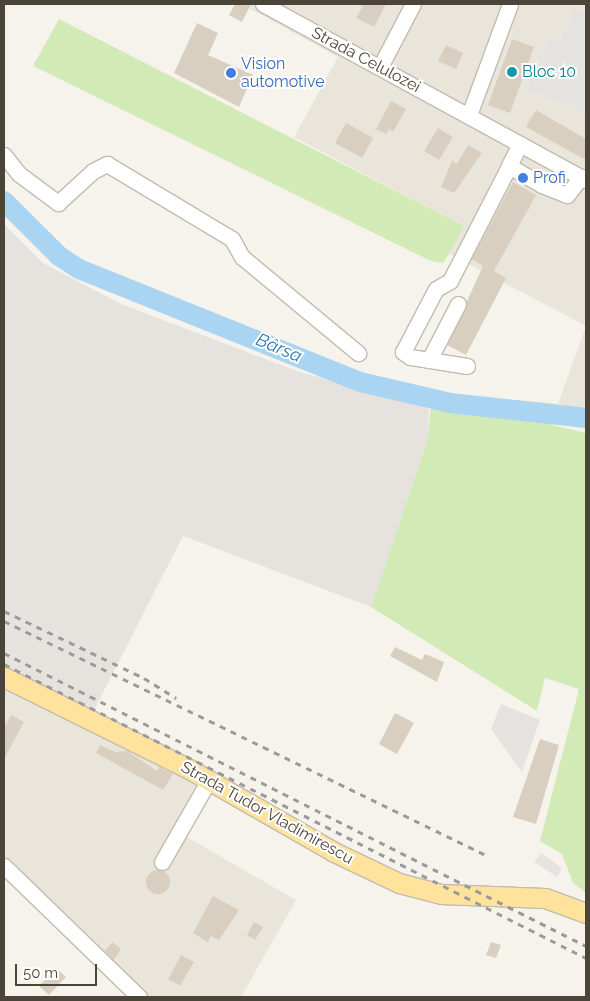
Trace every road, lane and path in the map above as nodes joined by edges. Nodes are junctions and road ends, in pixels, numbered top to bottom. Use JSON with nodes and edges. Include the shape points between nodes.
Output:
{"nodes":[{"id":1,"x":263,"y":4,"type":"edge"},
{"id":2,"x":413,"y":4,"type":"edge"},
{"id":3,"x":510,"y":4,"type":"edge"},
{"id":4,"x":291,"y":10,"type":"edge"},
{"id":5,"x":380,"y":67,"type":"junction"},
{"id":6,"x":469,"y":115,"type":"junction"},
{"id":7,"x":520,"y":144,"type":"junction"},
{"id":8,"x":4,"y":155,"type":"edge"},
{"id":9,"x":509,"y":166,"type":"junction"},
{"id":10,"x":584,"y":179,"type":"edge"},
{"id":11,"x":458,"y":304,"type":"dead end"},
{"id":12,"x":358,"y":353,"type":"dead end"},
{"id":13,"x":429,"y":360,"type":"junction"},
{"id":14,"x":467,"y":366,"type":"dead end"},
{"id":15,"x":4,"y":676,"type":"edge"},
{"id":16,"x":208,"y":780,"type":"junction"},
{"id":17,"x":162,"y":862,"type":"dead end"},
{"id":18,"x":4,"y":866,"type":"edge"},
{"id":19,"x":586,"y":913,"type":"edge"},
{"id":20,"x":139,"y":997,"type":"edge"}],
"edges":[{"from":1,"to":4,"type":"street","name":"Strada Celulozei"},
{"from":2,"to":5,"type":"street"},
{"from":3,"to":6,"type":"street"},
{"from":4,"to":5,"type":"street","name":"Strada Celulozei"},
{"from":5,"to":6,"type":"street","name":"Strada Celulozei"},
{"from":6,"to":7,"type":"street","name":"Strada Celulozei"},
{"from":7,"to":9,"type":"street"},
{"from":7,"to":10,"type":"street","name":"Strada Celulozei"},
{"from":8,"to":12,"type":"street","via":[[19,174],[58,203],[93,171],[107,164],[232,239],[242,258]]},
{"from":9,"to":10,"type":"street","via":[[562,194],[572,193]]},
{"from":9,"to":13,"type":"street","via":[[450,281],[436,289],[404,348],[410,358]]},
{"from":11,"to":13,"type":"street"},
{"from":13,"to":14,"type":"street"},
{"from":15,"to":16,"type":"main road","name":"Strada Tudor Vladimirescu"},
{"from":16,"to":17,"type":"street"},
{"from":16,"to":19,"type":"main road","name":"Strada Tudor Vladimirescu","via":[[343,856],[407,885],[441,894],[545,898]]},
{"from":18,"to":20,"type":"street"}]}
